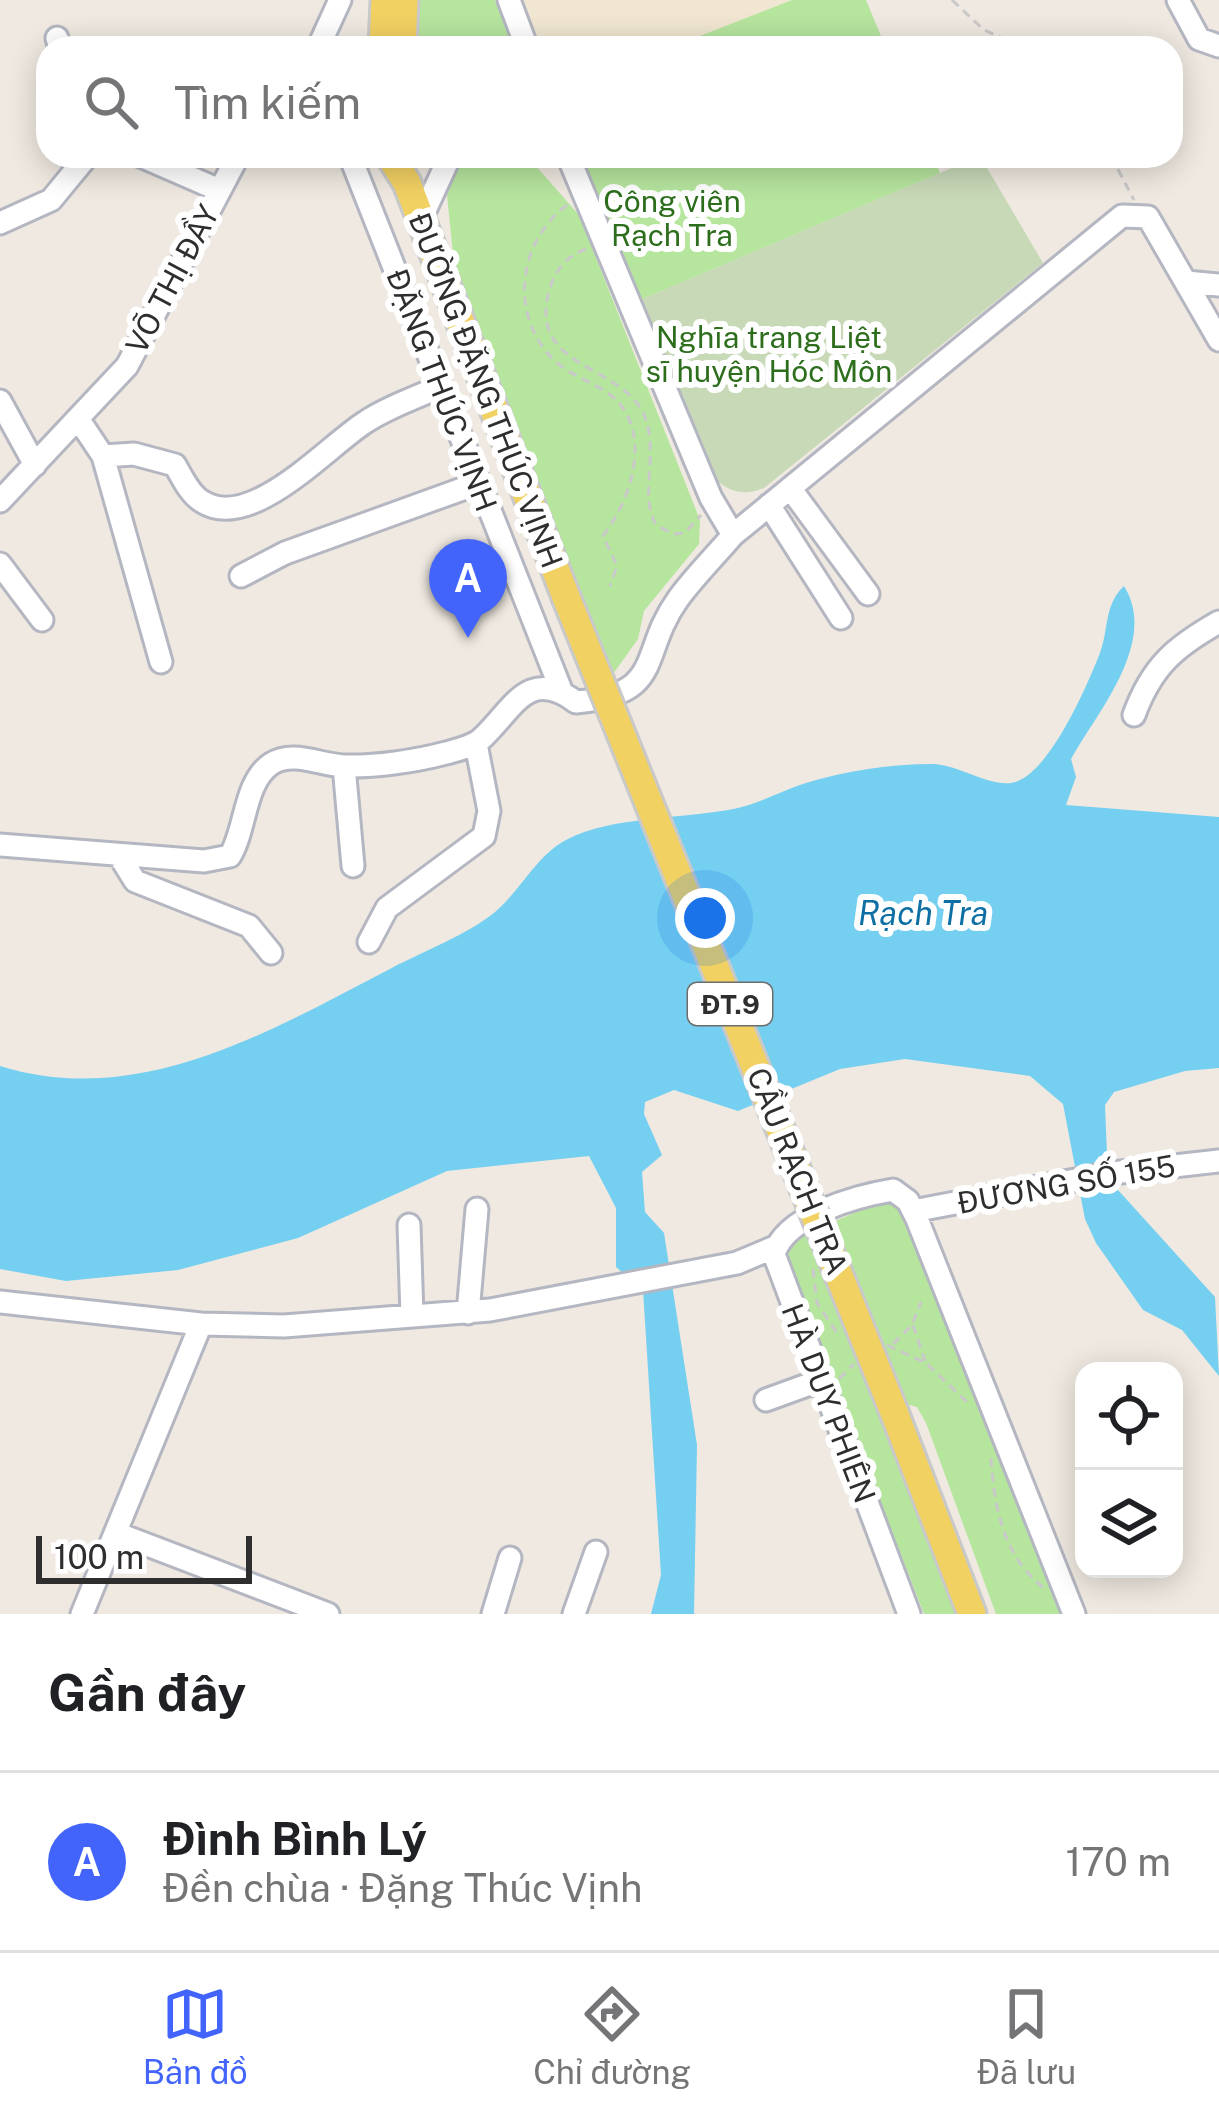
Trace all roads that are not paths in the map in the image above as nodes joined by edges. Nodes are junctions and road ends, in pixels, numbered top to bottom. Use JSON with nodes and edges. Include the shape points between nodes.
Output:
{"nodes":[{"id":1,"x":340,"y":0,"type":"edge"},
{"id":2,"x":385,"y":0,"type":"edge"},
{"id":3,"x":404,"y":0,"type":"edge"},
{"id":4,"x":509,"y":0,"type":"edge"},
{"id":5,"x":1178,"y":0,"type":"edge"},
{"id":6,"x":324,"y":36,"type":"edge"},
{"id":7,"x":384,"y":36,"type":"edge"},
{"id":8,"x":402,"y":36,"type":"edge"},
{"id":9,"x":522,"y":36,"type":"edge"},
{"id":10,"x":1219,"y":46,"type":"edge"},
{"id":11,"x":75,"y":168,"type":"edge"},
{"id":12,"x":169,"y":168,"type":"edge"},
{"id":13,"x":231,"y":168,"type":"edge"},
{"id":14,"x":355,"y":168,"type":"edge"},
{"id":15,"x":400,"y":168,"type":"edge"},
{"id":16,"x":444,"y":168,"type":"edge"},
{"id":17,"x":572,"y":168,"type":"edge"},
{"id":18,"x":219,"y":190,"type":"junction"},
{"id":19,"x":420,"y":221,"type":"junction"},
{"id":20,"x":0,"y":224,"type":"edge"},
{"id":21,"x":1186,"y":282,"type":"junction"},
{"id":22,"x":1219,"y":285,"type":"edge"},
{"id":23,"x":1219,"y":340,"type":"edge"},
{"id":24,"x":441,"y":386,"type":"junction"},
{"id":25,"x":0,"y":401,"type":"edge"},
{"id":26,"x":79,"y":420,"type":"junction"},
{"id":27,"x":103,"y":456,"type":"junction"},
{"id":28,"x":35,"y":466,"type":"junction"},
{"id":29,"x":479,"y":483,"type":"junction"},
{"id":30,"x":790,"y":488,"type":"junction"},
{"id":31,"x":0,"y":501,"type":"edge"},
{"id":32,"x":769,"y":505,"type":"junction"},
{"id":33,"x":733,"y":535,"type":"junction"},
{"id":34,"x":0,"y":564,"type":"edge"},
{"id":35,"x":241,"y":577,"type":"dead end"},
{"id":36,"x":868,"y":594,"type":"dead end"},
{"id":37,"x":566,"y":597,"type":"joint"},
{"id":38,"x":842,"y":618,"type":"dead end"},
{"id":39,"x":42,"y":620,"type":"dead end"},
{"id":40,"x":1219,"y":622,"type":"edge"},
{"id":41,"x":161,"y":662,"type":"dead end"},
{"id":42,"x":560,"y":690,"type":"junction"},
{"id":43,"x":1134,"y":715,"type":"dead end"},
{"id":44,"x":476,"y":744,"type":"junction"},
{"id":45,"x":344,"y":766,"type":"junction"},
{"id":46,"x":0,"y":845,"type":"edge"},
{"id":47,"x":118,"y":855,"type":"junction"},
{"id":48,"x":353,"y":866,"type":"dead end"},
{"id":49,"x":369,"y":942,"type":"dead end"},
{"id":50,"x":272,"y":953,"type":"dead end"},
{"id":51,"x":1219,"y":1161,"type":"edge"},
{"id":52,"x":477,"y":1209,"type":"dead end"},
{"id":53,"x":913,"y":1211,"type":"junction"},
{"id":54,"x":409,"y":1225,"type":"dead end"},
{"id":55,"x":776,"y":1247,"type":"junction"},
{"id":56,"x":0,"y":1302,"type":"edge"},
{"id":57,"x":468,"y":1313,"type":"junction"},
{"id":58,"x":412,"y":1316,"type":"junction"},
{"id":59,"x":201,"y":1324,"type":"junction"},
{"id":60,"x":823,"y":1386,"type":"junction"},
{"id":61,"x":766,"y":1400,"type":"dead end"},
{"id":62,"x":116,"y":1533,"type":"junction"},
{"id":63,"x":596,"y":1552,"type":"dead end"},
{"id":64,"x":510,"y":1558,"type":"dead end"},
{"id":65,"x":1073,"y":1609,"type":"edge"},
{"id":66,"x":82,"y":1614,"type":"edge"},
{"id":67,"x":328,"y":1614,"type":"edge"},
{"id":68,"x":493,"y":1614,"type":"edge"},
{"id":69,"x":574,"y":1614,"type":"edge"},
{"id":70,"x":909,"y":1614,"type":"edge"},
{"id":71,"x":972,"y":1614,"type":"edge"}],
"edges":[{"from":1,"to":6,"type":"street"},
{"from":2,"to":7,"type":"main road"},
{"from":3,"to":8,"type":"main road"},
{"from":4,"to":9,"type":"street"},
{"from":5,"to":10,"type":"street","via":[[1199,39]]},
{"from":11,"to":20,"type":"street","via":[[50,200]]},
{"from":12,"to":18,"type":"street"},
{"from":13,"to":18,"type":"street","name":"VÕ THỊ ĐẦY"},
{"from":14,"to":24,"type":"street","name":"ĐẶNG THÚC VỊNH"},
{"from":15,"to":19,"type":"main road","name":"ĐƯỜNG ĐẶNG THÚC VỊNH","number":"ĐT.9"},
{"from":16,"to":19,"type":"street"},
{"from":17,"to":33,"type":"street"},
{"from":18,"to":26,"type":"street","name":"VÕ THỊ ĐẦY","via":[[127,366]]},
{"from":19,"to":37,"type":"main road","name":"ĐƯỜNG ĐẶNG THÚC VỊNH","number":"ĐT.9"},
{"from":21,"to":22,"type":"street"},
{"from":21,"to":23,"type":"street"},
{"from":21,"to":30,"type":"street","via":[[1148,217],[1122,215]]},
{"from":24,"to":27,"type":"street","via":[[366,421],[328,457],[246,506],[196,499],[175,465]]},
{"from":24,"to":29,"type":"street","name":"ĐẶNG THÚC VỊNH"},
{"from":25,"to":28,"type":"street"},
{"from":26,"to":27,"type":"street"},
{"from":26,"to":28,"type":"street","name":"VÕ THỊ ĐẦY"},
{"from":27,"to":41,"type":"street"},
{"from":28,"to":31,"type":"street","name":"VÕ THỊ ĐẦY"},
{"from":29,"to":35,"type":"street","via":[[285,553]]},
{"from":29,"to":42,"type":"street","name":"ĐẶNG THÚC VỊNH"},
{"from":30,"to":32,"type":"street"},
{"from":30,"to":36,"type":"street"},
{"from":32,"to":33,"type":"street"},
{"from":32,"to":38,"type":"street"},
{"from":33,"to":42,"type":"street","via":[[676,601],[652,665],[629,691],[576,702]]},
{"from":34,"to":39,"type":"street"},
{"from":37,"to":71,"type":"main road","name":"CẦU RẠCH TRA","number":"ĐT.9","bridge":true},
{"from":40,"to":43,"type":"street","via":[[1173,648],[1148,678]]},
{"from":42,"to":44,"type":"street","via":[[515,698]]},
{"from":44,"to":45,"type":"street"},
{"from":44,"to":49,"type":"street","via":[[490,811],[484,836],[387,908]]},
{"from":45,"to":47,"type":"street","via":[[290,758],[269,765],[230,856]]},
{"from":45,"to":48,"type":"street"},
{"from":46,"to":47,"type":"street"},
{"from":47,"to":50,"type":"street","via":[[135,881],[249,926]]},
{"from":51,"to":53,"type":"street","name":"ĐƯƠNG SỐ 155"},
{"from":52,"to":57,"type":"street"},
{"from":53,"to":55,"type":"street","via":[[893,1190],[791,1228]]},
{"from":53,"to":65,"type":"street"},
{"from":54,"to":58,"type":"street"},
{"from":55,"to":57,"type":"street","via":[[737,1263]]},
{"from":55,"to":60,"type":"street","name":"HÀ DUY PHIÊN"},
{"from":56,"to":59,"type":"street"},
{"from":57,"to":58,"type":"street"},
{"from":58,"to":59,"type":"street"},
{"from":59,"to":62,"type":"street"},
{"from":60,"to":61,"type":"street"},
{"from":60,"to":70,"type":"street","name":"HÀ DUY PHIÊN"},
{"from":62,"to":66,"type":"street"},
{"from":62,"to":67,"type":"street"},
{"from":63,"to":69,"type":"street"},
{"from":64,"to":68,"type":"street"}]}
